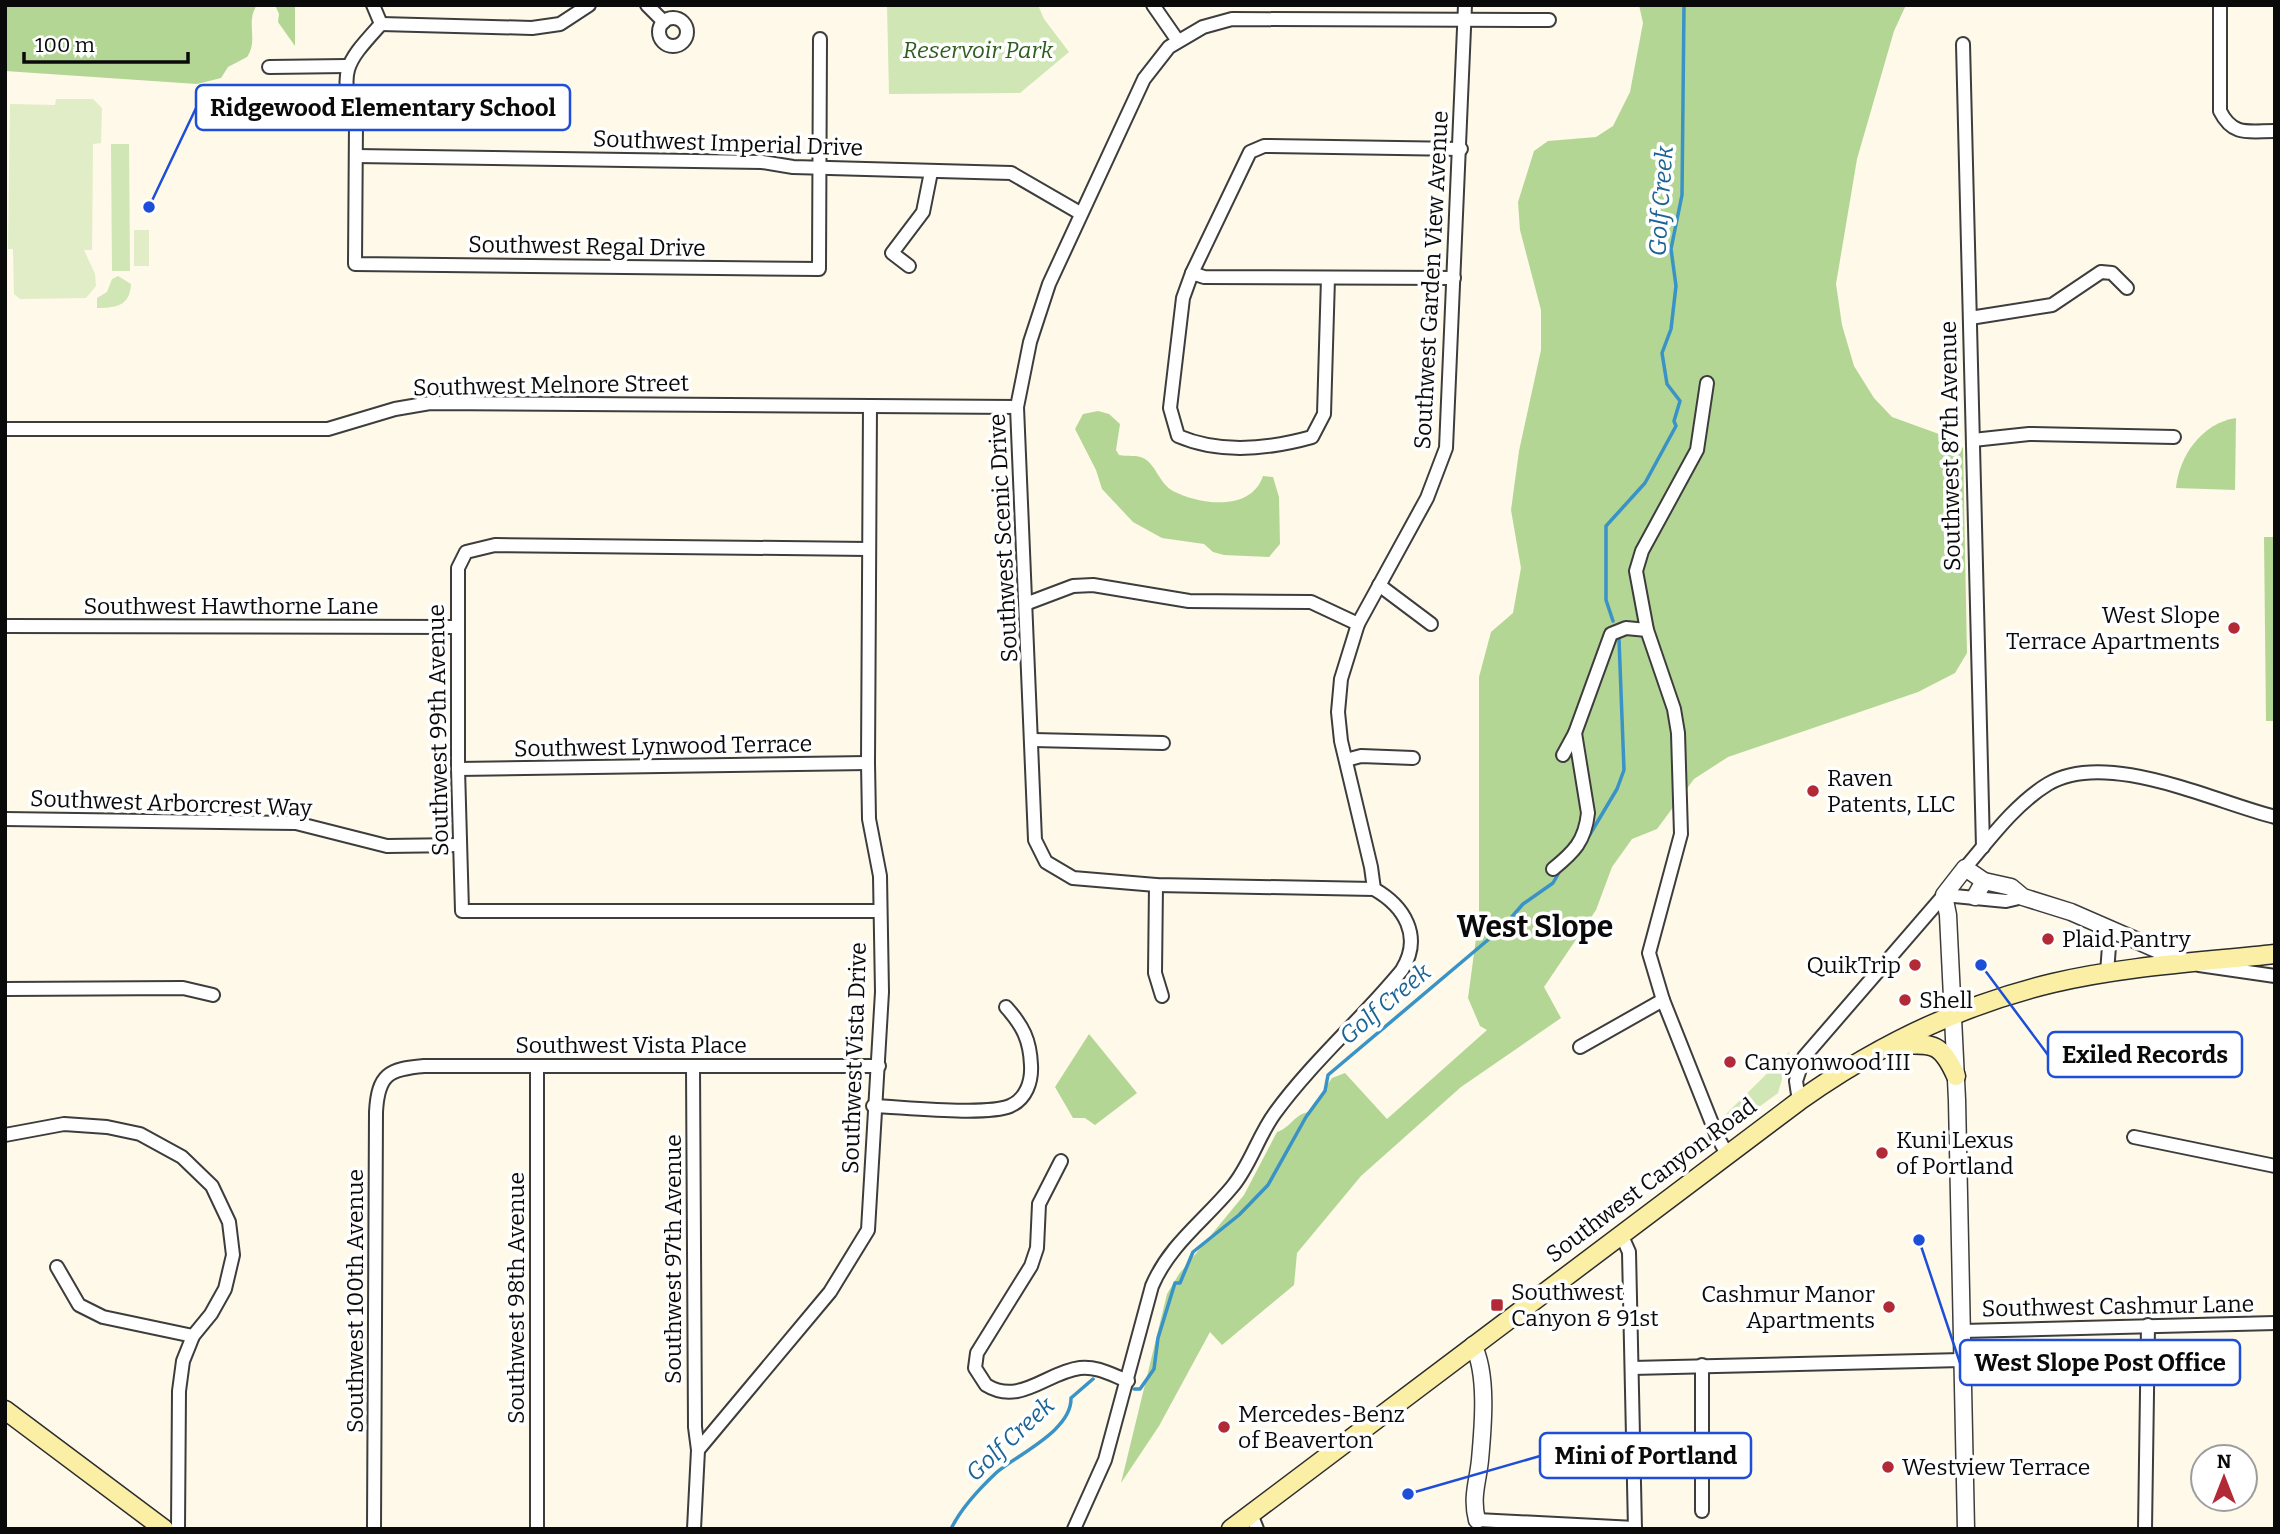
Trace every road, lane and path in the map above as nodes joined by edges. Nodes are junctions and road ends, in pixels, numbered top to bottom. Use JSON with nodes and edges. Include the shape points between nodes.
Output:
{"nodes":[{"id":1,"x":373,"y":5,"type":"edge"},
{"id":2,"x":589,"y":5,"type":"edge"},
{"id":3,"x":646,"y":5,"type":"edge"},
{"id":4,"x":1153,"y":5,"type":"edge"},
{"id":5,"x":1465,"y":5,"type":"edge"},
{"id":6,"x":2220,"y":5,"type":"edge"},
{"id":7,"x":1465,"y":19,"type":"junction"},
{"id":8,"x":1549,"y":20,"type":"dead end"},
{"id":9,"x":664,"y":22,"type":"dead end"},
{"id":10,"x":381,"y":24,"type":"junction"},
{"id":11,"x":820,"y":39,"type":"dead end"},
{"id":12,"x":1178,"y":41,"type":"junction"},
{"id":13,"x":1963,"y":44,"type":"dead end"},
{"id":14,"x":348,"y":66,"type":"junction"},
{"id":15,"x":269,"y":67,"type":"dead end"},
{"id":16,"x":2275,"y":131,"type":"edge"},
{"id":17,"x":1461,"y":149,"type":"junction"},
{"id":18,"x":356,"y":156,"type":"junction"},
{"id":19,"x":821,"y":168,"type":"junction"},
{"id":20,"x":931,"y":172,"type":"junction"},
{"id":21,"x":1080,"y":213,"type":"junction"},
{"id":22,"x":909,"y":266,"type":"dead end"},
{"id":23,"x":1192,"y":273,"type":"junction"},
{"id":24,"x":1328,"y":278,"type":"junction"},
{"id":25,"x":1454,"y":278,"type":"junction"},
{"id":26,"x":2127,"y":288,"type":"dead end"},
{"id":27,"x":1970,"y":318,"type":"junction"},
{"id":28,"x":1707,"y":383,"type":"dead end"},
{"id":29,"x":870,"y":406,"type":"junction"},
{"id":30,"x":1017,"y":407,"type":"junction"},
{"id":31,"x":5,"y":429,"type":"edge"},
{"id":32,"x":2174,"y":437,"type":"dead end"},
{"id":33,"x":1973,"y":440,"type":"junction"},
{"id":34,"x":868,"y":549,"type":"junction"},
{"id":35,"x":1379,"y":585,"type":"junction"},
{"id":36,"x":1028,"y":603,"type":"junction"},
{"id":37,"x":1357,"y":624,"type":"junction"},
{"id":38,"x":1431,"y":624,"type":"dead end"},
{"id":39,"x":5,"y":626,"type":"edge"},
{"id":40,"x":457,"y":627,"type":"junction"},
{"id":41,"x":1647,"y":631,"type":"junction"},
{"id":42,"x":1575,"y":733,"type":"junction"},
{"id":43,"x":1033,"y":740,"type":"junction"},
{"id":44,"x":1163,"y":743,"type":"dead end"},
{"id":45,"x":1563,"y":755,"type":"dead end"},
{"id":46,"x":1413,"y":758,"type":"dead end"},
{"id":47,"x":1346,"y":760,"type":"junction"},
{"id":48,"x":868,"y":764,"type":"junction"},
{"id":49,"x":458,"y":769,"type":"junction"},
{"id":50,"x":2275,"y":817,"type":"edge"},
{"id":51,"x":5,"y":819,"type":"edge"},
{"id":52,"x":459,"y":845,"type":"junction"},
{"id":53,"x":1983,"y":847,"type":"junction"},
{"id":54,"x":1965,"y":868,"type":"junction"},
{"id":55,"x":1553,"y":869,"type":"dead end"},
{"id":56,"x":1984,"y":881,"type":"junction"},
{"id":57,"x":1156,"y":885,"type":"junction"},
{"id":58,"x":1374,"y":889,"type":"junction"},
{"id":59,"x":1944,"y":895,"type":"junction"},
{"id":60,"x":2023,"y":897,"type":"junction"},
{"id":61,"x":1975,"y":898,"type":"junction"},
{"id":62,"x":880,"y":911,"type":"junction"},
{"id":63,"x":2103,"y":927,"type":"junction"},
{"id":64,"x":2275,"y":954,"type":"edge"},
{"id":65,"x":2191,"y":964,"type":"junction"},
{"id":66,"x":2107,"y":973,"type":"junction"},
{"id":67,"x":2275,"y":976,"type":"edge"},
{"id":68,"x":5,"y":989,"type":"edge"},
{"id":69,"x":213,"y":995,"type":"dead end"},
{"id":70,"x":1162,"y":996,"type":"dead end"},
{"id":71,"x":1663,"y":1000,"type":"junction"},
{"id":72,"x":1006,"y":1007,"type":"dead end"},
{"id":73,"x":1952,"y":1015,"type":"junction"},
{"id":74,"x":1888,"y":1045,"type":"junction"},
{"id":75,"x":1580,"y":1047,"type":"dead end"},
{"id":76,"x":879,"y":1066,"type":"junction"},
{"id":77,"x":537,"y":1067,"type":"junction"},
{"id":78,"x":693,"y":1067,"type":"junction"},
{"id":79,"x":385,"y":1076,"type":"joint"},
{"id":80,"x":1956,"y":1076,"type":"junction"},
{"id":81,"x":1799,"y":1101,"type":"junction"},
{"id":82,"x":873,"y":1107,"type":"junction"},
{"id":83,"x":5,"y":1135,"type":"edge"},
{"id":84,"x":2134,"y":1137,"type":"dead end"},
{"id":85,"x":1727,"y":1154,"type":"junction"},
{"id":86,"x":1061,"y":1161,"type":"dead end"},
{"id":87,"x":2275,"y":1166,"type":"edge"},
{"id":88,"x":1621,"y":1234,"type":"junction"},
{"id":89,"x":57,"y":1267,"type":"dead end"},
{"id":90,"x":2275,"y":1323,"type":"edge"},
{"id":91,"x":2148,"y":1325,"type":"junction"},
{"id":92,"x":1962,"y":1331,"type":"junction"},
{"id":93,"x":193,"y":1336,"type":"junction"},
{"id":94,"x":1473,"y":1345,"type":"junction"},
{"id":95,"x":1962,"y":1360,"type":"junction"},
{"id":96,"x":1702,"y":1365,"type":"junction"},
{"id":97,"x":1632,"y":1368,"type":"junction"},
{"id":98,"x":1128,"y":1381,"type":"junction"},
{"id":99,"x":5,"y":1410,"type":"edge"},
{"id":100,"x":698,"y":1450,"type":"junction"},
{"id":101,"x":1702,"y":1511,"type":"dead end"},
{"id":102,"x":1254,"y":1521,"type":"edge"},
{"id":103,"x":1477,"y":1524,"type":"edge"},
{"id":104,"x":164,"y":1529,"type":"edge"},
{"id":105,"x":178,"y":1529,"type":"edge"},
{"id":106,"x":374,"y":1529,"type":"edge"},
{"id":107,"x":537,"y":1529,"type":"edge"},
{"id":108,"x":694,"y":1529,"type":"edge"},
{"id":109,"x":1074,"y":1529,"type":"edge"},
{"id":110,"x":1231,"y":1529,"type":"edge"},
{"id":111,"x":1635,"y":1529,"type":"edge"},
{"id":112,"x":1966,"y":1529,"type":"edge"},
{"id":113,"x":2145,"y":1529,"type":"edge"}],
"edges":[{"from":1,"to":10,"type":"street"},
{"from":2,"to":10,"type":"street","via":[[560,24],[531,28]]},
{"from":3,"to":9,"type":"street"},
{"from":4,"to":12,"type":"street"},
{"from":5,"to":7,"type":"street","name":"Southwest Garden View Avenue"},
{"from":6,"to":16,"type":"street","via":[[2220,111],[2227,125],[2239,131]]},
{"from":7,"to":8,"type":"street","name":"Southwest Scenic Drive"},
{"from":7,"to":12,"type":"street","name":"Southwest Scenic Drive","via":[[1232,19],[1215,22]]},
{"from":7,"to":17,"type":"street","name":"Southwest Garden View Avenue"},
{"from":10,"to":14,"type":"street"},
{"from":11,"to":19,"type":"street"},
{"from":12,"to":21,"type":"street","name":"Southwest Scenic Drive","via":[[1144,79]]},
{"from":13,"to":27,"type":"street","name":"Southwest 87th Avenue"},
{"from":14,"to":15,"type":"street"},
{"from":14,"to":18,"type":"street"},
{"from":17,"to":23,"type":"street","via":[[1257,148],[1244,159]]},
{"from":17,"to":25,"type":"street","name":"Southwest Garden View Avenue"},
{"from":18,"to":19,"type":"street","name":"Southwest Imperial Drive","via":[[762,162]]},
{"from":18,"to":19,"type":"street","name":"Southwest Regal Drive","via":[[355,264],[819,270]]},
{"from":19,"to":20,"type":"street","name":"Southwest Imperial Drive"},
{"from":20,"to":21,"type":"street","name":"Southwest Imperial Drive","via":[[1012,173]]},
{"from":20,"to":22,"type":"street","via":[[923,212],[892,253]]},
{"from":21,"to":30,"type":"street","name":"Southwest Scenic Drive","via":[[1030,342]]},
{"from":23,"to":24,"type":"street","via":[[1205,277]]},
{"from":23,"to":24,"type":"street","via":[[1184,298],[1170,408],[1178,436],[1198,445],[1272,448],[1312,437],[1324,414]]},
{"from":24,"to":25,"type":"street"},
{"from":25,"to":35,"type":"street","name":"Southwest Garden View Avenue","via":[[1446,448],[1427,498]]},
{"from":26,"to":27,"type":"street","via":[[2112,274],[2101,272],[2052,305]]},
{"from":27,"to":33,"type":"street","name":"Southwest 87th Avenue"},
{"from":28,"to":41,"type":"street","via":[[1697,450],[1637,563]]},
{"from":29,"to":30,"type":"street","name":"Southwest Melnore Street"},
{"from":29,"to":31,"type":"street","name":"Southwest Melnore Street","via":[[430,403],[328,429]]},
{"from":29,"to":34,"type":"street","name":"Southwest Vista Drive"},
{"from":30,"to":36,"type":"street","name":"Southwest Scenic Drive"},
{"from":32,"to":33,"type":"street","via":[[2029,434]]},
{"from":33,"to":53,"type":"street","name":"Southwest 87th Avenue"},
{"from":34,"to":40,"type":"street","name":"Southwest 99th Avenue","via":[[495,545],[466,552],[458,568]]},
{"from":34,"to":48,"type":"street","name":"Southwest Vista Drive"},
{"from":35,"to":37,"type":"street","name":"Southwest Garden View Avenue"},
{"from":35,"to":38,"type":"street"},
{"from":36,"to":37,"type":"street","via":[[1073,586],[1093,585],[1189,601],[1311,603]]},
{"from":36,"to":43,"type":"street","name":"Southwest Scenic Drive"},
{"from":37,"to":47,"type":"street","name":"Southwest Garden View Avenue","via":[[1341,679],[1338,712]]},
{"from":39,"to":40,"type":"street","name":"Southwest Hawthorne Lane"},
{"from":40,"to":49,"type":"street","name":"Southwest 99th Avenue"},
{"from":41,"to":42,"type":"street","via":[[1626,628],[1611,634]]},
{"from":41,"to":71,"type":"street","via":[[1678,733],[1681,834],[1649,953]]},
{"from":42,"to":45,"type":"street"},
{"from":42,"to":55,"type":"street","via":[[1587,826],[1577,849]]},
{"from":43,"to":44,"type":"street"},
{"from":43,"to":57,"type":"street","name":"Southwest Scenic Drive","via":[[1035,840],[1046,862],[1073,878]]},
{"from":46,"to":47,"type":"street","via":[[1361,756]]},
{"from":47,"to":58,"type":"street","name":"Southwest Garden View Avenue"},
{"from":48,"to":49,"type":"street","name":"Southwest Lynwood Terrace"},
{"from":48,"to":62,"type":"street","name":"Southwest Vista Drive"},
{"from":49,"to":52,"type":"street","name":"Southwest 99th Avenue"},
{"from":50,"to":53,"type":"street","via":[[2133,775],[2089,771],[2043,787]]},
{"from":51,"to":52,"type":"street","name":"Southwest Arborcrest Way","via":[[296,823],[387,846]]},
{"from":52,"to":62,"type":"street","name":"Southwest 99th Avenue","via":[[462,911]]},
{"from":53,"to":54,"type":"street"},
{"from":54,"to":56,"type":"street"},
{"from":54,"to":59,"type":"street"},
{"from":56,"to":60,"type":"street","via":[[2011,887]]},
{"from":56,"to":61,"type":"street"},
{"from":57,"to":58,"type":"street","name":"Southwest Scenic Drive"},
{"from":57,"to":70,"type":"street","via":[[1155,973]]},
{"from":58,"to":98,"type":"street","via":[[1397,905],[1406,922],[1411,938],[1407,962],[1286,1099],[1236,1182],[1160,1267]]},
{"from":59,"to":61,"type":"street"},
{"from":59,"to":73,"type":"street"},
{"from":59,"to":81,"type":"street","via":[[1804,1057],[1796,1081]]},
{"from":60,"to":61,"type":"street","via":[[2006,901]]},
{"from":60,"to":63,"type":"street"},
{"from":62,"to":76,"type":"street","name":"Southwest Vista Drive"},
{"from":63,"to":65,"type":"street"},
{"from":63,"to":66,"type":"street","via":[[2109,946]]},
{"from":64,"to":65,"type":"main road","name":"Southwest Canyon Road"},
{"from":65,"to":66,"type":"main road","name":"Southwest Canyon Road"},
{"from":65,"to":67,"type":"street"},
{"from":66,"to":73,"type":"main road","name":"Southwest Canyon Road","via":[[2052,983]]},
{"from":68,"to":69,"type":"street","via":[[183,988]]},
{"from":71,"to":75,"type":"street"},
{"from":71,"to":85,"type":"street"},
{"from":72,"to":82,"type":"street","via":[[1025,1030],[1030,1050],[1030,1082],[1017,1102],[994,1110]]},
{"from":73,"to":74,"type":"main road","name":"Southwest Canyon Road"},
{"from":73,"to":80,"type":"street"},
{"from":74,"to":80,"type":"main road","via":[[1938,1048],[1947,1055]]},
{"from":74,"to":81,"type":"main road","name":"Southwest Canyon Road"},
{"from":76,"to":78,"type":"street","name":"Southwest Vista Place"},
{"from":76,"to":82,"type":"street","name":"Southwest Vista Drive"},
{"from":77,"to":78,"type":"street","name":"Southwest Vista Place"},
{"from":77,"to":79,"type":"street","name":"Southwest Vista Place","via":[[425,1066],[401,1068]]},
{"from":77,"to":107,"type":"street","name":"Southwest 98th Avenue"},
{"from":78,"to":100,"type":"street","name":"Southwest 97th Avenue"},
{"from":79,"to":106,"type":"street","name":"Southwest 100th Avenue","via":[[377,1092],[376,1112]]},
{"from":80,"to":92,"type":"street"},
{"from":81,"to":85,"type":"main road","name":"Southwest Canyon Road"},
{"from":82,"to":100,"type":"street","name":"Southwest Vista Drive","via":[[869,1221],[859,1247],[830,1292]]},
{"from":83,"to":93,"type":"street","via":[[64,1124],[140,1134],[182,1157],[212,1186],[229,1222],[233,1255],[225,1289]]},
{"from":84,"to":87,"type":"street"},
{"from":85,"to":88,"type":"main road","name":"Southwest Canyon Road"},
{"from":86,"to":98,"type":"street","via":[[1039,1204],[1034,1258],[984,1338],[975,1368],[986,1385],[1007,1392],[1026,1390],[1081,1368]]},
{"from":88,"to":94,"type":"main road","name":"Southwest Canyon Road"},
{"from":88,"to":97,"type":"street","via":[[1629,1252]]},
{"from":89,"to":93,"type":"street","via":[[79,1305],[103,1317]]},
{"from":90,"to":91,"type":"street","name":"Southwest Cashmur Lane"},
{"from":91,"to":92,"type":"street","name":"Southwest Cashmur Lane"},
{"from":91,"to":113,"type":"street"},
{"from":92,"to":95,"type":"street"},
{"from":93,"to":105,"type":"street","via":[[183,1361],[179,1391]]},
{"from":94,"to":102,"type":"main road","name":"Southwest Canyon Road"},
{"from":94,"to":103,"type":"street","via":[[1482,1362],[1479,1467],[1474,1485]]},
{"from":95,"to":96,"type":"street"},
{"from":95,"to":112,"type":"street"},
{"from":96,"to":97,"type":"street"},
{"from":96,"to":101,"type":"street"},
{"from":97,"to":111,"type":"street"},
{"from":98,"to":109,"type":"street","via":[[1099,1479]]},
{"from":99,"to":104,"type":"main road"},
{"from":100,"to":108,"type":"street"},
{"from":102,"to":110,"type":"main road","name":"Southwest Canyon Road"},
{"from":103,"to":111,"type":"street"}]}
